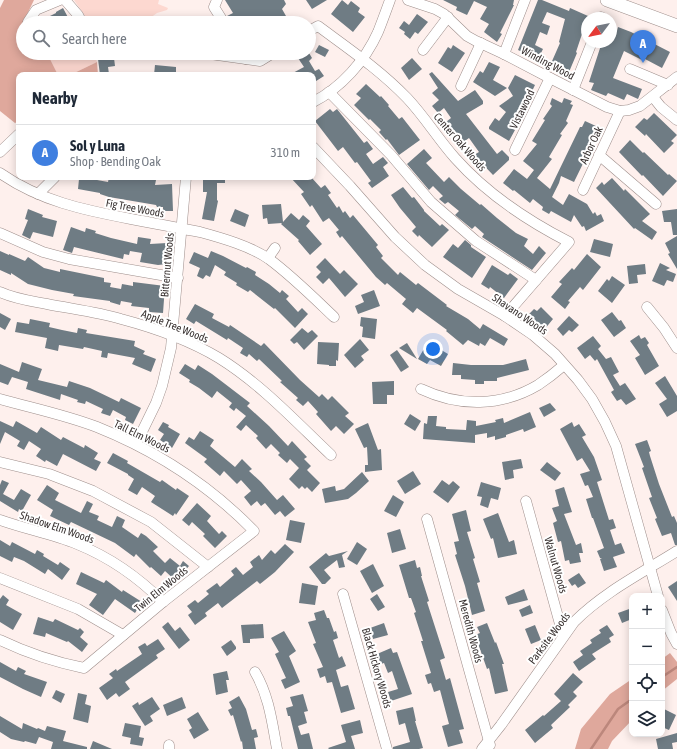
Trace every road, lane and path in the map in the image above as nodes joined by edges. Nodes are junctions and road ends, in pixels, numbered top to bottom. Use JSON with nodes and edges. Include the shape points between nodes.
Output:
{"nodes":[{"id":1,"x":60,"y":0,"type":"edge"},
{"id":2,"x":64,"y":0,"type":"edge"},
{"id":3,"x":217,"y":0,"type":"edge"},
{"id":4,"x":390,"y":0,"type":"edge"},
{"id":5,"x":408,"y":0,"type":"edge"},
{"id":6,"x":525,"y":0,"type":"edge"},
{"id":7,"x":607,"y":0,"type":"edge"},
{"id":8,"x":437,"y":5,"type":"edge"},
{"id":9,"x":32,"y":16,"type":"edge"},
{"id":10,"x":78,"y":16,"type":"edge"},
{"id":11,"x":220,"y":16,"type":"edge"},
{"id":12,"x":448,"y":17,"type":"junction"},
{"id":13,"x":677,"y":26,"type":"edge"},
{"id":14,"x":316,"y":27,"type":"edge"},
{"id":15,"x":481,"y":43,"type":"junction"},
{"id":16,"x":590,"y":48,"type":"edge"},
{"id":17,"x":424,"y":50,"type":"dead end"},
{"id":18,"x":504,"y":54,"type":"junction"},
{"id":19,"x":362,"y":58,"type":"junction"},
{"id":20,"x":630,"y":69,"type":"dead end"},
{"id":21,"x":677,"y":77,"type":"edge"},
{"id":22,"x":550,"y":78,"type":"junction"},
{"id":23,"x":668,"y":85,"type":"junction"},
{"id":24,"x":460,"y":86,"type":"dead end"},
{"id":25,"x":573,"y":90,"type":"junction"},
{"id":26,"x":329,"y":92,"type":"junction"},
{"id":27,"x":653,"y":97,"type":"junction"},
{"id":28,"x":316,"y":100,"type":"edge"},
{"id":29,"x":620,"y":111,"type":"junction"},
{"id":30,"x":677,"y":120,"type":"edge"},
{"id":31,"x":16,"y":137,"type":"edge"},
{"id":32,"x":316,"y":150,"type":"edge"},
{"id":33,"x":516,"y":150,"type":"dead end"},
{"id":34,"x":0,"y":152,"type":"edge"},
{"id":35,"x":599,"y":156,"type":"junction"},
{"id":36,"x":0,"y":173,"type":"edge"},
{"id":37,"x":52,"y":180,"type":"edge"},
{"id":38,"x":186,"y":180,"type":"edge"},
{"id":39,"x":583,"y":190,"type":"dead end"},
{"id":40,"x":38,"y":194,"type":"junction"},
{"id":41,"x":656,"y":204,"type":"dead end"},
{"id":42,"x":182,"y":229,"type":"junction"},
{"id":43,"x":0,"y":233,"type":"edge"},
{"id":44,"x":275,"y":248,"type":"dead end"},
{"id":45,"x":268,"y":258,"type":"junction"},
{"id":46,"x":178,"y":278,"type":"junction"},
{"id":47,"x":536,"y":280,"type":"junction"},
{"id":48,"x":0,"y":292,"type":"edge"},
{"id":49,"x":647,"y":307,"type":"dead end"},
{"id":50,"x":505,"y":316,"type":"junction"},
{"id":51,"x":334,"y":317,"type":"dead end"},
{"id":52,"x":172,"y":336,"type":"junction"},
{"id":53,"x":677,"y":348,"type":"edge"},
{"id":54,"x":564,"y":365,"type":"junction"},
{"id":55,"x":421,"y":389,"type":"dead end"},
{"id":56,"x":0,"y":399,"type":"edge"},
{"id":57,"x":136,"y":444,"type":"junction"},
{"id":58,"x":331,"y":455,"type":"dead end"},
{"id":59,"x":0,"y":462,"type":"edge"},
{"id":60,"x":526,"y":501,"type":"dead end"},
{"id":61,"x":427,"y":519,"type":"dead end"},
{"id":62,"x":0,"y":520,"type":"edge"},
{"id":63,"x":254,"y":531,"type":"joint"},
{"id":64,"x":677,"y":551,"type":"edge"},
{"id":65,"x":208,"y":567,"type":"junction"},
{"id":66,"x":650,"y":568,"type":"junction"},
{"id":67,"x":0,"y":578,"type":"edge"},
{"id":68,"x":657,"y":593,"type":"edge"},
{"id":69,"x":343,"y":594,"type":"dead end"},
{"id":70,"x":163,"y":602,"type":"junction"},
{"id":71,"x":665,"y":619,"type":"edge"},
{"id":72,"x":123,"y":635,"type":"junction"},
{"id":73,"x":564,"y":635,"type":"junction"},
{"id":74,"x":0,"y":640,"type":"edge"},
{"id":75,"x":677,"y":644,"type":"edge"},
{"id":76,"x":255,"y":672,"type":"dead end"},
{"id":77,"x":490,"y":745,"type":"edge"},
{"id":78,"x":277,"y":749,"type":"edge"},
{"id":79,"x":387,"y":749,"type":"edge"},
{"id":80,"x":482,"y":749,"type":"edge"}],
"edges":[{"from":1,"to":9,"type":"street","via":[[36,10]]},
{"from":2,"to":10,"type":"street"},
{"from":3,"to":11,"type":"street","via":[[214,7]]},
{"from":4,"to":19,"type":"street","via":[[378,32]]},
{"from":5,"to":8,"type":"street","name":"Winding Wood"},
{"from":6,"to":18,"type":"street"},
{"from":7,"to":13,"type":"main road"},
{"from":8,"to":12,"type":"street","name":"Winding Wood"},
{"from":12,"to":15,"type":"street","name":"Winding Wood","via":[[467,36]]},
{"from":12,"to":17,"type":"street"},
{"from":14,"to":19,"type":"street","name":"Center Oak Woods","via":[[318,26]]},
{"from":15,"to":18,"type":"street","name":"Winding Wood"},
{"from":15,"to":24,"type":"street"},
{"from":16,"to":25,"type":"street"},
{"from":18,"to":22,"type":"street","name":"Winding Wood"},
{"from":19,"to":26,"type":"street","via":[[352,72]]},
{"from":19,"to":47,"type":"street","name":"Center Oak Woods","via":[[386,77],[408,100],[455,158],[481,184],[510,208],[569,242]]},
{"from":20,"to":23,"type":"street"},
{"from":21,"to":23,"type":"street"},
{"from":22,"to":25,"type":"street","name":"Winding Wood"},
{"from":22,"to":33,"type":"street","name":"Vistawood"},
{"from":23,"to":27,"type":"street"},
{"from":25,"to":29,"type":"street","name":"Winding Wood"},
{"from":26,"to":28,"type":"street"},
{"from":26,"to":47,"type":"street","via":[[391,155],[431,202],[476,241]]},
{"from":27,"to":29,"type":"street","via":[[640,106]]},
{"from":27,"to":30,"type":"street"},
{"from":29,"to":35,"type":"street","name":"Arbor Oak"},
{"from":31,"to":34,"type":"street"},
{"from":32,"to":50,"type":"street","name":"Shavano Woods","via":[[425,265],[458,289]]},
{"from":35,"to":39,"type":"street","name":"Arbor Oak"},
{"from":35,"to":41,"type":"street"},
{"from":36,"to":40,"type":"street","name":"Fig Tree Woods"},
{"from":37,"to":40,"type":"street"},
{"from":38,"to":42,"type":"street","name":"Bitternut Woods"},
{"from":40,"to":42,"type":"street","name":"Fig Tree Woods","via":[[81,209]]},
{"from":42,"to":45,"type":"street","name":"Fig Tree Woods","via":[[242,245]]},
{"from":42,"to":46,"type":"street","name":"Bitternut Woods"},
{"from":43,"to":46,"type":"street","via":[[43,252],[69,259]]},
{"from":44,"to":45,"type":"street"},
{"from":45,"to":51,"type":"street","name":"Fig Tree Woods"},
{"from":46,"to":52,"type":"street","name":"Bitternut Woods"},
{"from":47,"to":50,"type":"street"},
{"from":48,"to":52,"type":"street","name":"Apple Tree Woods","via":[[20,299],[109,316]]},
{"from":49,"to":53,"type":"street"},
{"from":50,"to":54,"type":"street","name":"Shavano Woods","via":[[533,335]]},
{"from":52,"to":57,"type":"street","name":"Bitternut Woods","via":[[162,386]]},
{"from":52,"to":58,"type":"street","name":"Apple Tree Woods","via":[[192,343],[244,376]]},
{"from":54,"to":55,"type":"street","via":[[528,391],[492,402],[456,401]]},
{"from":54,"to":66,"type":"street","name":"Shavano Woods","via":[[592,399],[616,446]]},
{"from":56,"to":57,"type":"street","name":"Tall Elm Woods","via":[[96,426]]},
{"from":57,"to":63,"type":"street","name":"Tall Elm Woods","via":[[174,465],[211,491]]},
{"from":59,"to":65,"type":"street","via":[[49,474],[93,491],[151,522]]},
{"from":60,"to":73,"type":"street","name":"Walnut Woods"},
{"from":61,"to":77,"type":"street","name":"Meredith Woods"},
{"from":62,"to":70,"type":"street","name":"Shadow Elm Woods","via":[[76,544],[101,555],[144,583]]},
{"from":63,"to":65,"type":"street","name":"Twin Elm Woods"},
{"from":64,"to":66,"type":"street","name":"Parksite Woods"},
{"from":65,"to":70,"type":"street","name":"Twin Elm Woods"},
{"from":66,"to":68,"type":"street","name":"Shavano Woods"},
{"from":66,"to":73,"type":"street","name":"Parksite Woods","via":[[605,595],[586,610]]},
{"from":67,"to":72,"type":"street","via":[[78,609]]},
{"from":69,"to":79,"type":"street","name":"Black Hickory Woods"},
{"from":70,"to":72,"type":"street","name":"Twin Elm Woods"},
{"from":71,"to":75,"type":"street"},
{"from":72,"to":74,"type":"street","name":"Twin Elm Woods","via":[[84,668],[36,656]]},
{"from":73,"to":77,"type":"street","name":"Parksite Woods","via":[[501,725]]},
{"from":76,"to":78,"type":"street","via":[[263,685]]},
{"from":77,"to":80,"type":"street","name":"Parksite Woods"}]}
